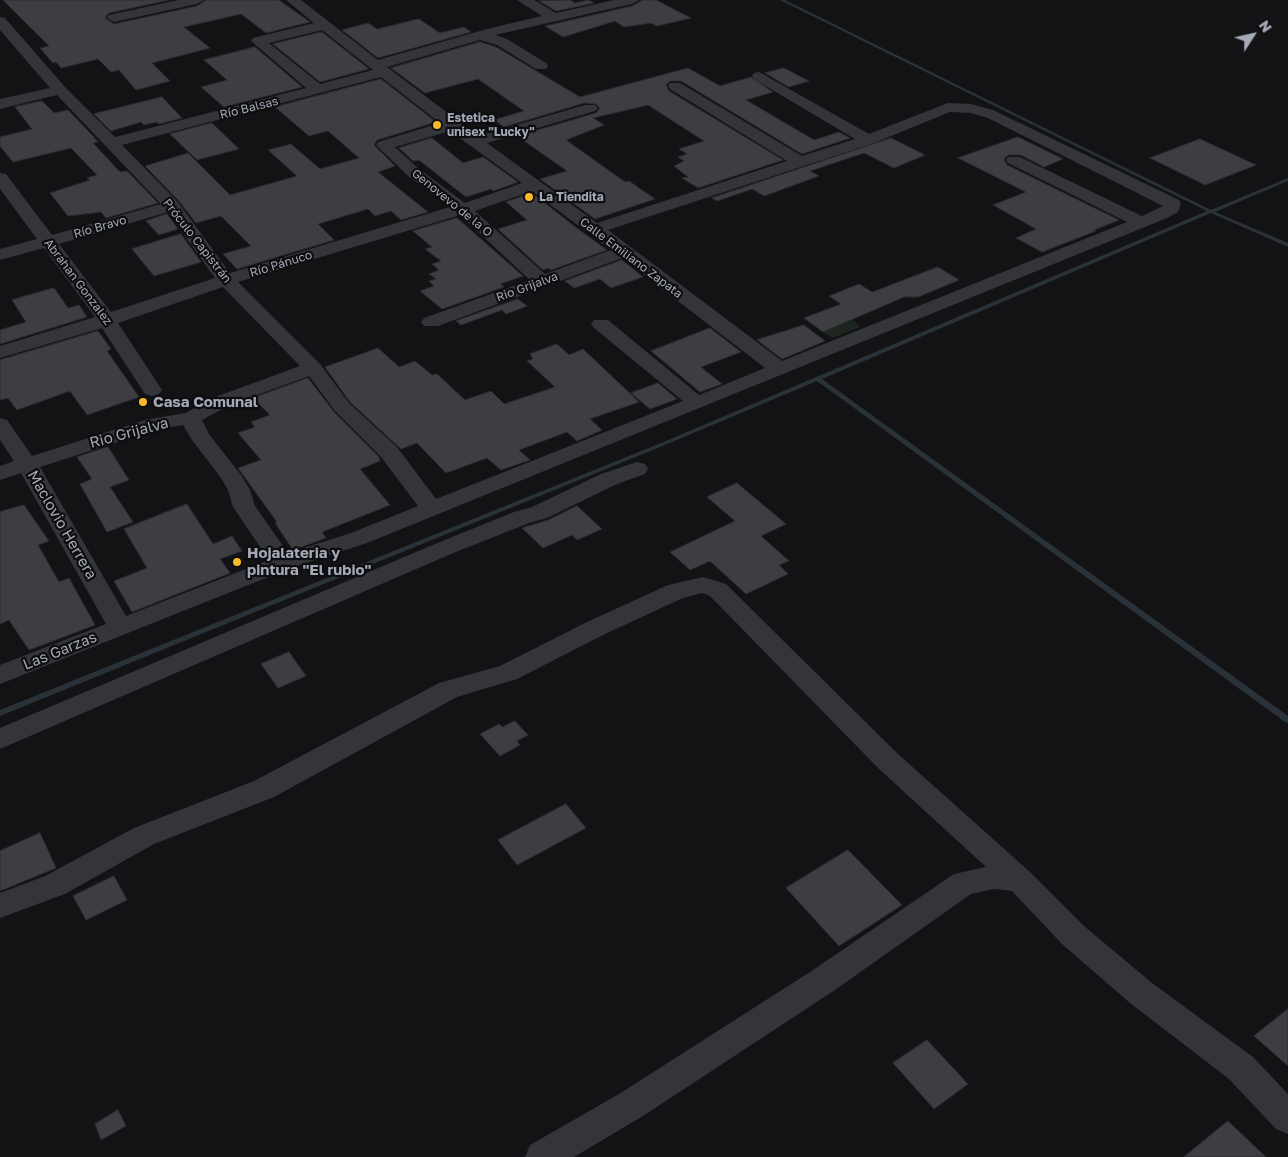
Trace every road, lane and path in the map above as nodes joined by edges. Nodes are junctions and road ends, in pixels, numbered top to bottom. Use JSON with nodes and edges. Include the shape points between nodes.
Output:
{"nodes":[{"id":1,"x":197,"y":0,"type":"edge"},
{"id":2,"x":293,"y":0,"type":"edge"},
{"id":3,"x":524,"y":0,"type":"edge"},
{"id":4,"x":632,"y":0,"type":"edge"},
{"id":5,"x":553,"y":17,"type":"junction"},
{"id":6,"x":114,"y":18,"type":"dead end"},
{"id":7,"x":0,"y":21,"type":"edge"},
{"id":8,"x":325,"y":25,"type":"junction"},
{"id":9,"x":482,"y":36,"type":"junction"},
{"id":10,"x":541,"y":66,"type":"dead end"},
{"id":11,"x":382,"y":68,"type":"junction"},
{"id":12,"x":759,"y":76,"type":"dead end"},
{"id":13,"x":675,"y":86,"type":"dead end"},
{"id":14,"x":60,"y":90,"type":"junction"},
{"id":15,"x":318,"y":90,"type":"junction"},
{"id":16,"x":0,"y":104,"type":"edge"},
{"id":17,"x":590,"y":108,"type":"dead end"},
{"id":18,"x":452,"y":125,"type":"junction"},
{"id":19,"x":868,"y":140,"type":"junction"},
{"id":20,"x":475,"y":142,"type":"junction"},
{"id":21,"x":112,"y":143,"type":"junction"},
{"id":22,"x":1014,"y":160,"type":"dead end"},
{"id":23,"x":800,"y":162,"type":"junction"},
{"id":24,"x":0,"y":178,"type":"edge"},
{"id":25,"x":532,"y":185,"type":"junction"},
{"id":26,"x":172,"y":206,"type":"junction"},
{"id":27,"x":463,"y":209,"type":"junction"},
{"id":28,"x":1141,"y":222,"type":"junction"},
{"id":29,"x":595,"y":229,"type":"junction"},
{"id":30,"x":48,"y":242,"type":"junction"},
{"id":31,"x":622,"y":252,"type":"junction"},
{"id":32,"x":0,"y":256,"type":"edge"},
{"id":33,"x":226,"y":280,"type":"junction"},
{"id":34,"x":542,"y":281,"type":"junction"},
{"id":35,"x":107,"y":320,"type":"junction"},
{"id":36,"x":431,"y":322,"type":"dead end"},
{"id":37,"x":601,"y":324,"type":"dead end"},
{"id":38,"x":0,"y":352,"type":"edge"},
{"id":39,"x":313,"y":368,"type":"junction"},
{"id":40,"x":779,"y":369,"type":"junction"},
{"id":41,"x":152,"y":390,"type":"dead end"},
{"id":42,"x":697,"y":404,"type":"junction"},
{"id":43,"x":190,"y":418,"type":"junction"},
{"id":44,"x":0,"y":424,"type":"edge"},
{"id":45,"x":27,"y":464,"type":"junction"},
{"id":46,"x":636,"y":468,"type":"dead end"},
{"id":47,"x":0,"y":473,"type":"edge"},
{"id":48,"x":431,"y":508,"type":"junction"},
{"id":49,"x":283,"y":563,"type":"junction"},
{"id":50,"x":120,"y":627,"type":"junction"},
{"id":51,"x":0,"y":675,"type":"edge"},
{"id":52,"x":0,"y":739,"type":"edge"},
{"id":53,"x":1020,"y":880,"type":"junction"},
{"id":54,"x":0,"y":906,"type":"edge"},
{"id":55,"x":1288,"y":1118,"type":"edge"},
{"id":56,"x":542,"y":1157,"type":"edge"}],
"edges":[{"from":1,"to":6,"type":"street"},
{"from":2,"to":8,"type":"street","name":"Calle Emiliano Zapata"},
{"from":3,"to":5,"type":"street"},
{"from":4,"to":5,"type":"street","name":"Río Balsas"},
{"from":5,"to":9,"type":"street","name":"Río Balsas"},
{"from":7,"to":14,"type":"street","name":"Próculo Capistrán"},
{"from":8,"to":11,"type":"street","name":"Calle Emiliano Zapata"},
{"from":8,"to":15,"type":"street","via":[[258,41]]},
{"from":9,"to":10,"type":"street","via":[[502,42]]},
{"from":9,"to":11,"type":"street","name":"Río Balsas"},
{"from":11,"to":15,"type":"street","name":"Río Balsas"},
{"from":11,"to":18,"type":"street","name":"Calle Emiliano Zapata"},
{"from":12,"to":19,"type":"street"},
{"from":13,"to":23,"type":"street"},
{"from":14,"to":16,"type":"street"},
{"from":14,"to":21,"type":"street","name":"Próculo Capistrán"},
{"from":15,"to":21,"type":"street","name":"Río Balsas"},
{"from":17,"to":20,"type":"street"},
{"from":18,"to":20,"type":"street","name":"Calle Emiliano Zapata"},
{"from":18,"to":27,"type":"street","name":"Genovevo de la O","via":[[384,145],[413,172]]},
{"from":19,"to":23,"type":"street"},
{"from":19,"to":28,"type":"street","name":"Las Garzas","via":[[948,108],[976,109],[1173,204],[1167,211]]},
{"from":20,"to":25,"type":"street","name":"Calle Emiliano Zapata"},
{"from":21,"to":26,"type":"street","name":"Próculo Capistrán"},
{"from":22,"to":28,"type":"street"},
{"from":23,"to":29,"type":"street"},
{"from":24,"to":30,"type":"street","name":"Abrahan Gonzalez"},
{"from":25,"to":27,"type":"street","name":"Río Pánuco"},
{"from":25,"to":29,"type":"street","name":"Calle Emiliano Zapata"},
{"from":26,"to":30,"type":"street","name":"Río Bravo"},
{"from":26,"to":33,"type":"street","name":"Próculo Capistrán"},
{"from":27,"to":33,"type":"street","name":"Río Pánuco"},
{"from":27,"to":34,"type":"street","name":"Genovevo de la O"},
{"from":28,"to":40,"type":"street","name":"Las Garzas"},
{"from":29,"to":31,"type":"street","name":"Calle Emiliano Zapata"},
{"from":30,"to":32,"type":"street","name":"Río Bravo"},
{"from":30,"to":35,"type":"street","name":"Abrahan Gonzalez"},
{"from":31,"to":34,"type":"street","name":"Rio Grijalva"},
{"from":31,"to":40,"type":"street","name":"Calle Emiliano Zapata"},
{"from":33,"to":35,"type":"street","name":"Río Pánuco"},
{"from":33,"to":39,"type":"street","name":"Próculo Capistrán"},
{"from":34,"to":36,"type":"street","name":"Rio Grijalva"},
{"from":35,"to":38,"type":"street","name":"Río Pánuco"},
{"from":35,"to":41,"type":"street","name":"Abrahan Gonzalez"},
{"from":37,"to":42,"type":"street"},
{"from":39,"to":43,"type":"street","name":"Rio Grijalva","via":[[225,400]]},
{"from":39,"to":48,"type":"street","name":"Próculo Capistrán","via":[[342,407],[389,452]]},
{"from":40,"to":42,"type":"street","name":"Las Garzas"},
{"from":42,"to":48,"type":"street","name":"Las Garzas"},
{"from":43,"to":45,"type":"street","name":"Rio Grijalva","via":[[152,424]]},
{"from":43,"to":49,"type":"street","via":[[199,436],[230,475],[244,507]]},
{"from":44,"to":45,"type":"street","name":"Maclovio Herrera"},
{"from":45,"to":47,"type":"street","name":"Rio Grijalva"},
{"from":45,"to":50,"type":"street","name":"Maclovio Herrera"},
{"from":46,"to":52,"type":"street","via":[[539,513],[443,549]]},
{"from":48,"to":49,"type":"street","name":"Las Garzas","via":[[359,538]]},
{"from":49,"to":50,"type":"street","name":"Las Garzas"},
{"from":50,"to":51,"type":"street","name":"Las Garzas"},
{"from":53,"to":54,"type":"street","via":[[888,761],[718,590],[703,585],[676,591],[647,603],[508,673],[448,690],[264,789],[144,836],[55,885]]},
{"from":53,"to":55,"type":"street","via":[[1073,936],[1140,994],[1241,1068]]},
{"from":53,"to":56,"type":"street","via":[[994,877],[964,883],[821,982],[631,1105]]}]}
